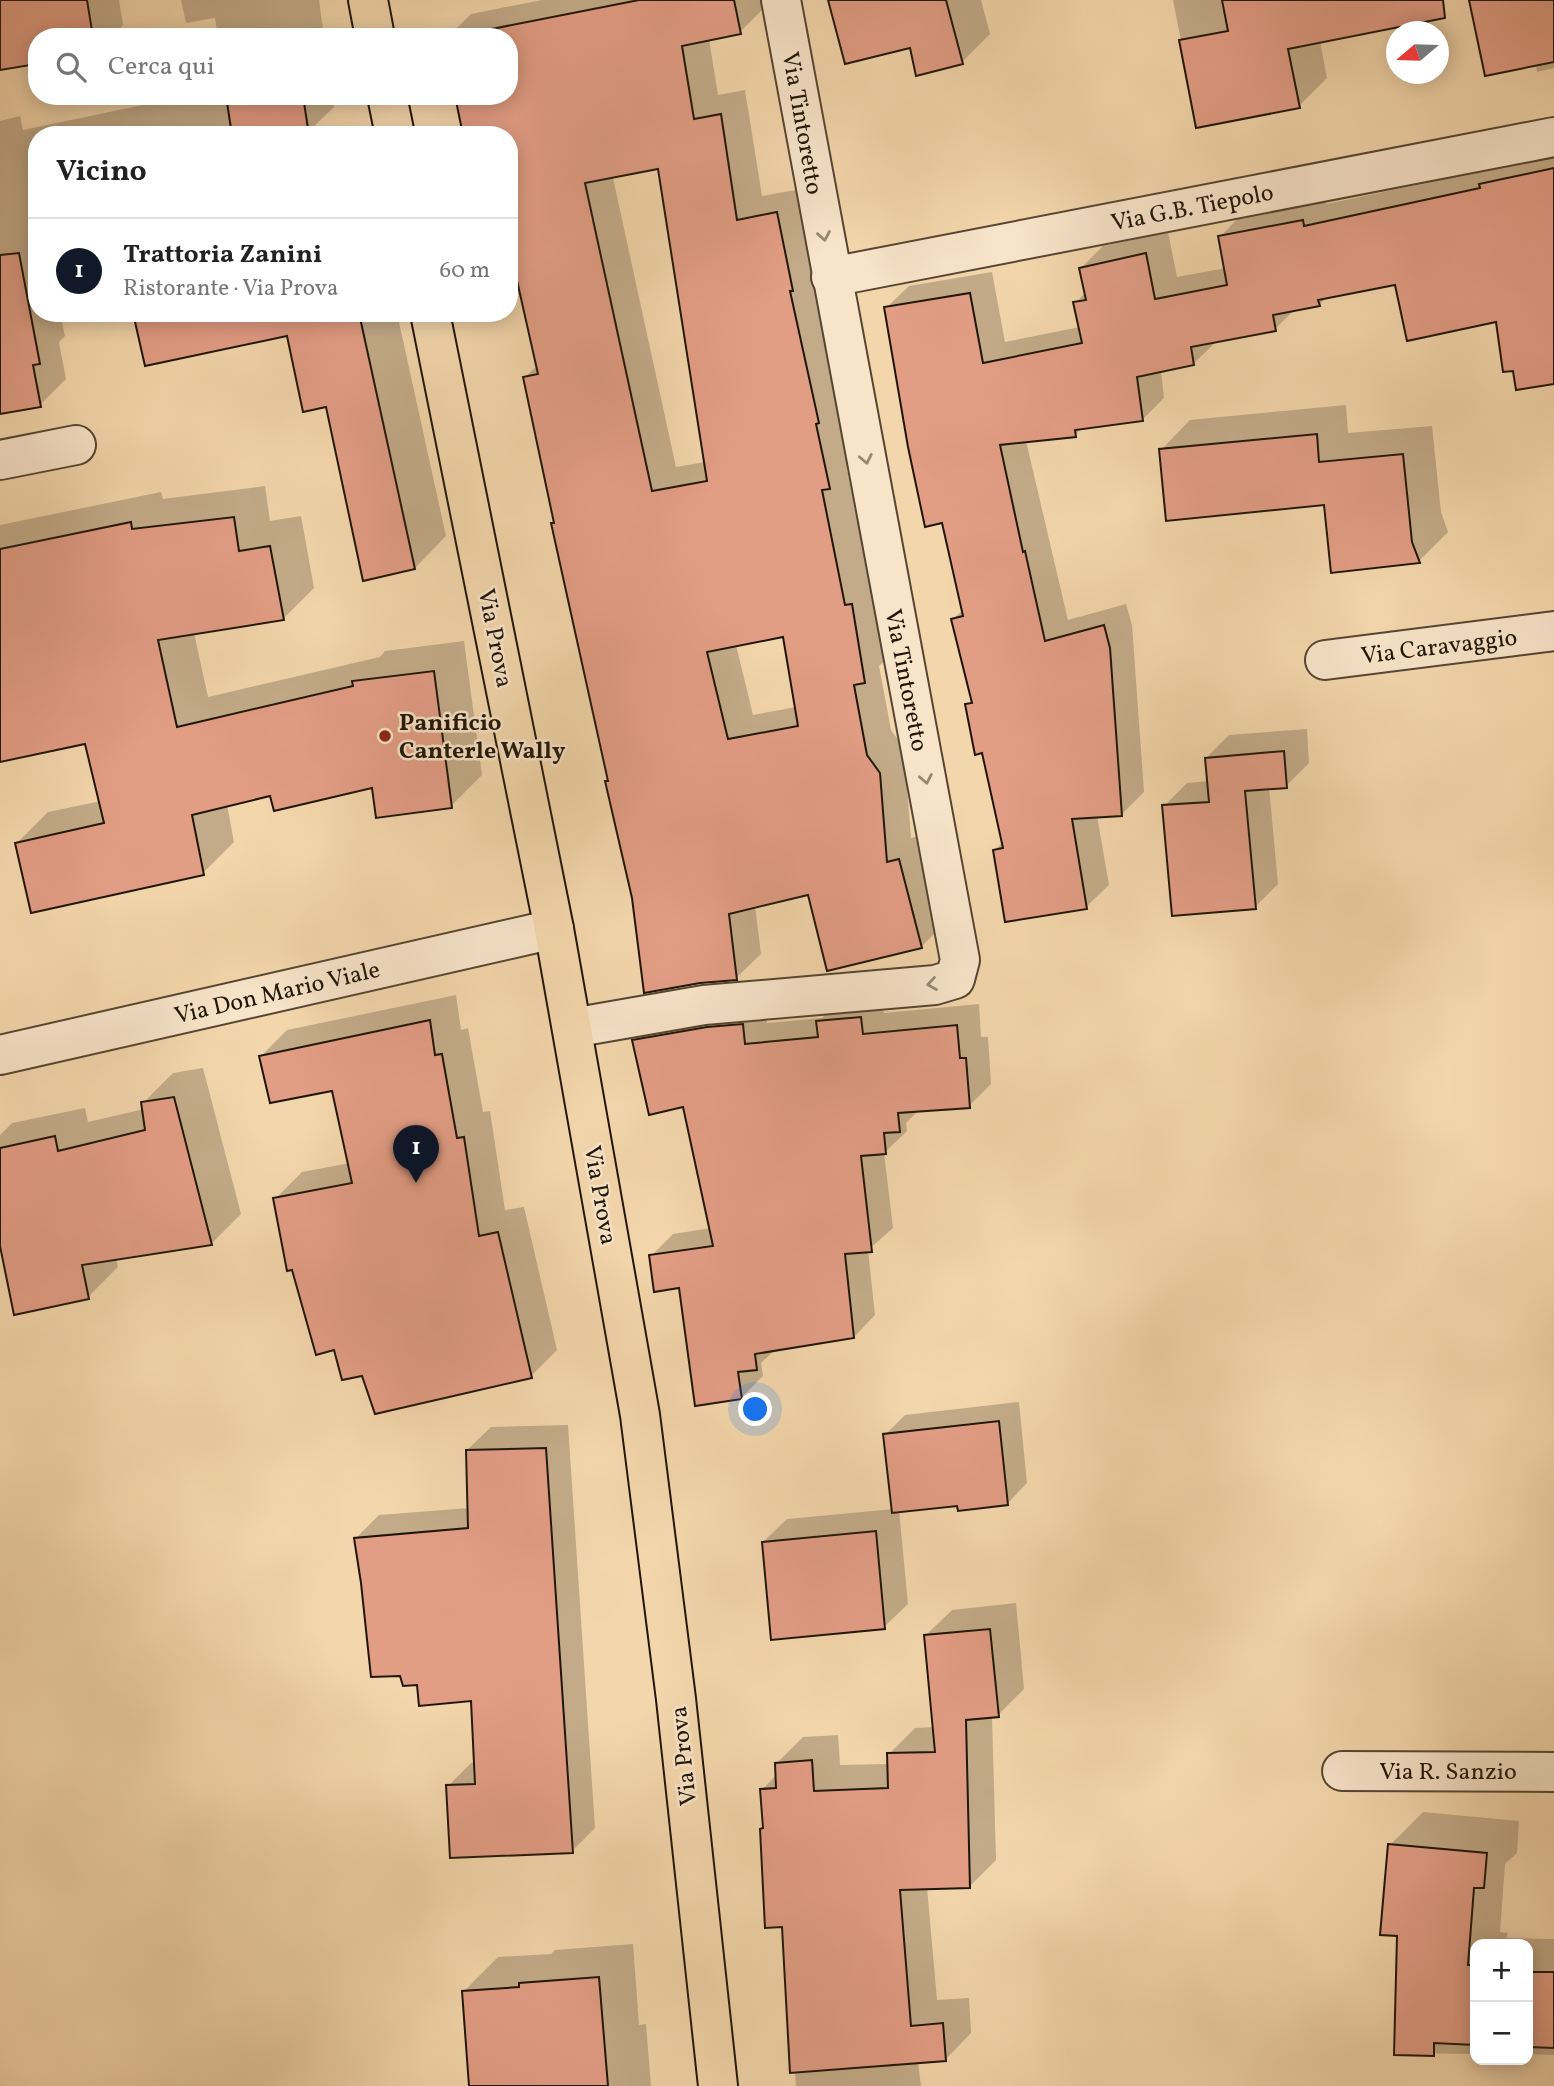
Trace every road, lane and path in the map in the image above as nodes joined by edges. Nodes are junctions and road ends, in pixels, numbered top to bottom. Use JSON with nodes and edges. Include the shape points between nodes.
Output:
{"nodes":[{"id":1,"x":368,"y":0,"type":"edge"},
{"id":2,"x":781,"y":0,"type":"edge"},
{"id":3,"x":373,"y":28,"type":"edge"},
{"id":4,"x":389,"y":105,"type":"edge"},
{"id":5,"x":393,"y":126,"type":"edge"},
{"id":6,"x":1554,"y":137,"type":"edge"},
{"id":7,"x":831,"y":277,"type":"junction"},
{"id":8,"x":432,"y":322,"type":"edge"},
{"id":9,"x":76,"y":445,"type":"dead end"},
{"id":10,"x":0,"y":460,"type":"edge"},
{"id":11,"x":1554,"y":631,"type":"edge"},
{"id":12,"x":1325,"y":660,"type":"dead end"},
{"id":13,"x":554,"y":929,"type":"junction"},
{"id":14,"x":572,"y":1028,"type":"junction"},
{"id":15,"x":0,"y":1055,"type":"edge"},
{"id":16,"x":1342,"y":1771,"type":"dead end"},
{"id":17,"x":1554,"y":1772,"type":"edge"},
{"id":18,"x":718,"y":2086,"type":"edge"}],
"edges":[{"from":1,"to":3,"type":"main road"},
{"from":2,"to":7,"type":"street","name":"Via Tintoretto","one_way":true},
{"from":4,"to":5,"type":"main road"},
{"from":6,"to":7,"type":"street","name":"Via G.B. Tiepolo"},
{"from":7,"to":14,"type":"street","name":"Via Tintoretto","one_way":true,"via":[[960,960],[955,979],[935,985],[704,1005]]},
{"from":8,"to":13,"type":"main road","name":"Via Prova"},
{"from":9,"to":10,"type":"street"},
{"from":11,"to":12,"type":"street","name":"Via Caravaggio"},
{"from":13,"to":14,"type":"main road","name":"Via Prova"},
{"from":13,"to":15,"type":"street","name":"Via Don Mario Viale"},
{"from":14,"to":18,"type":"main road","name":"Via Prova","via":[[640,1415]]},
{"from":16,"to":17,"type":"street","name":"Via R. Sanzio"}]}
